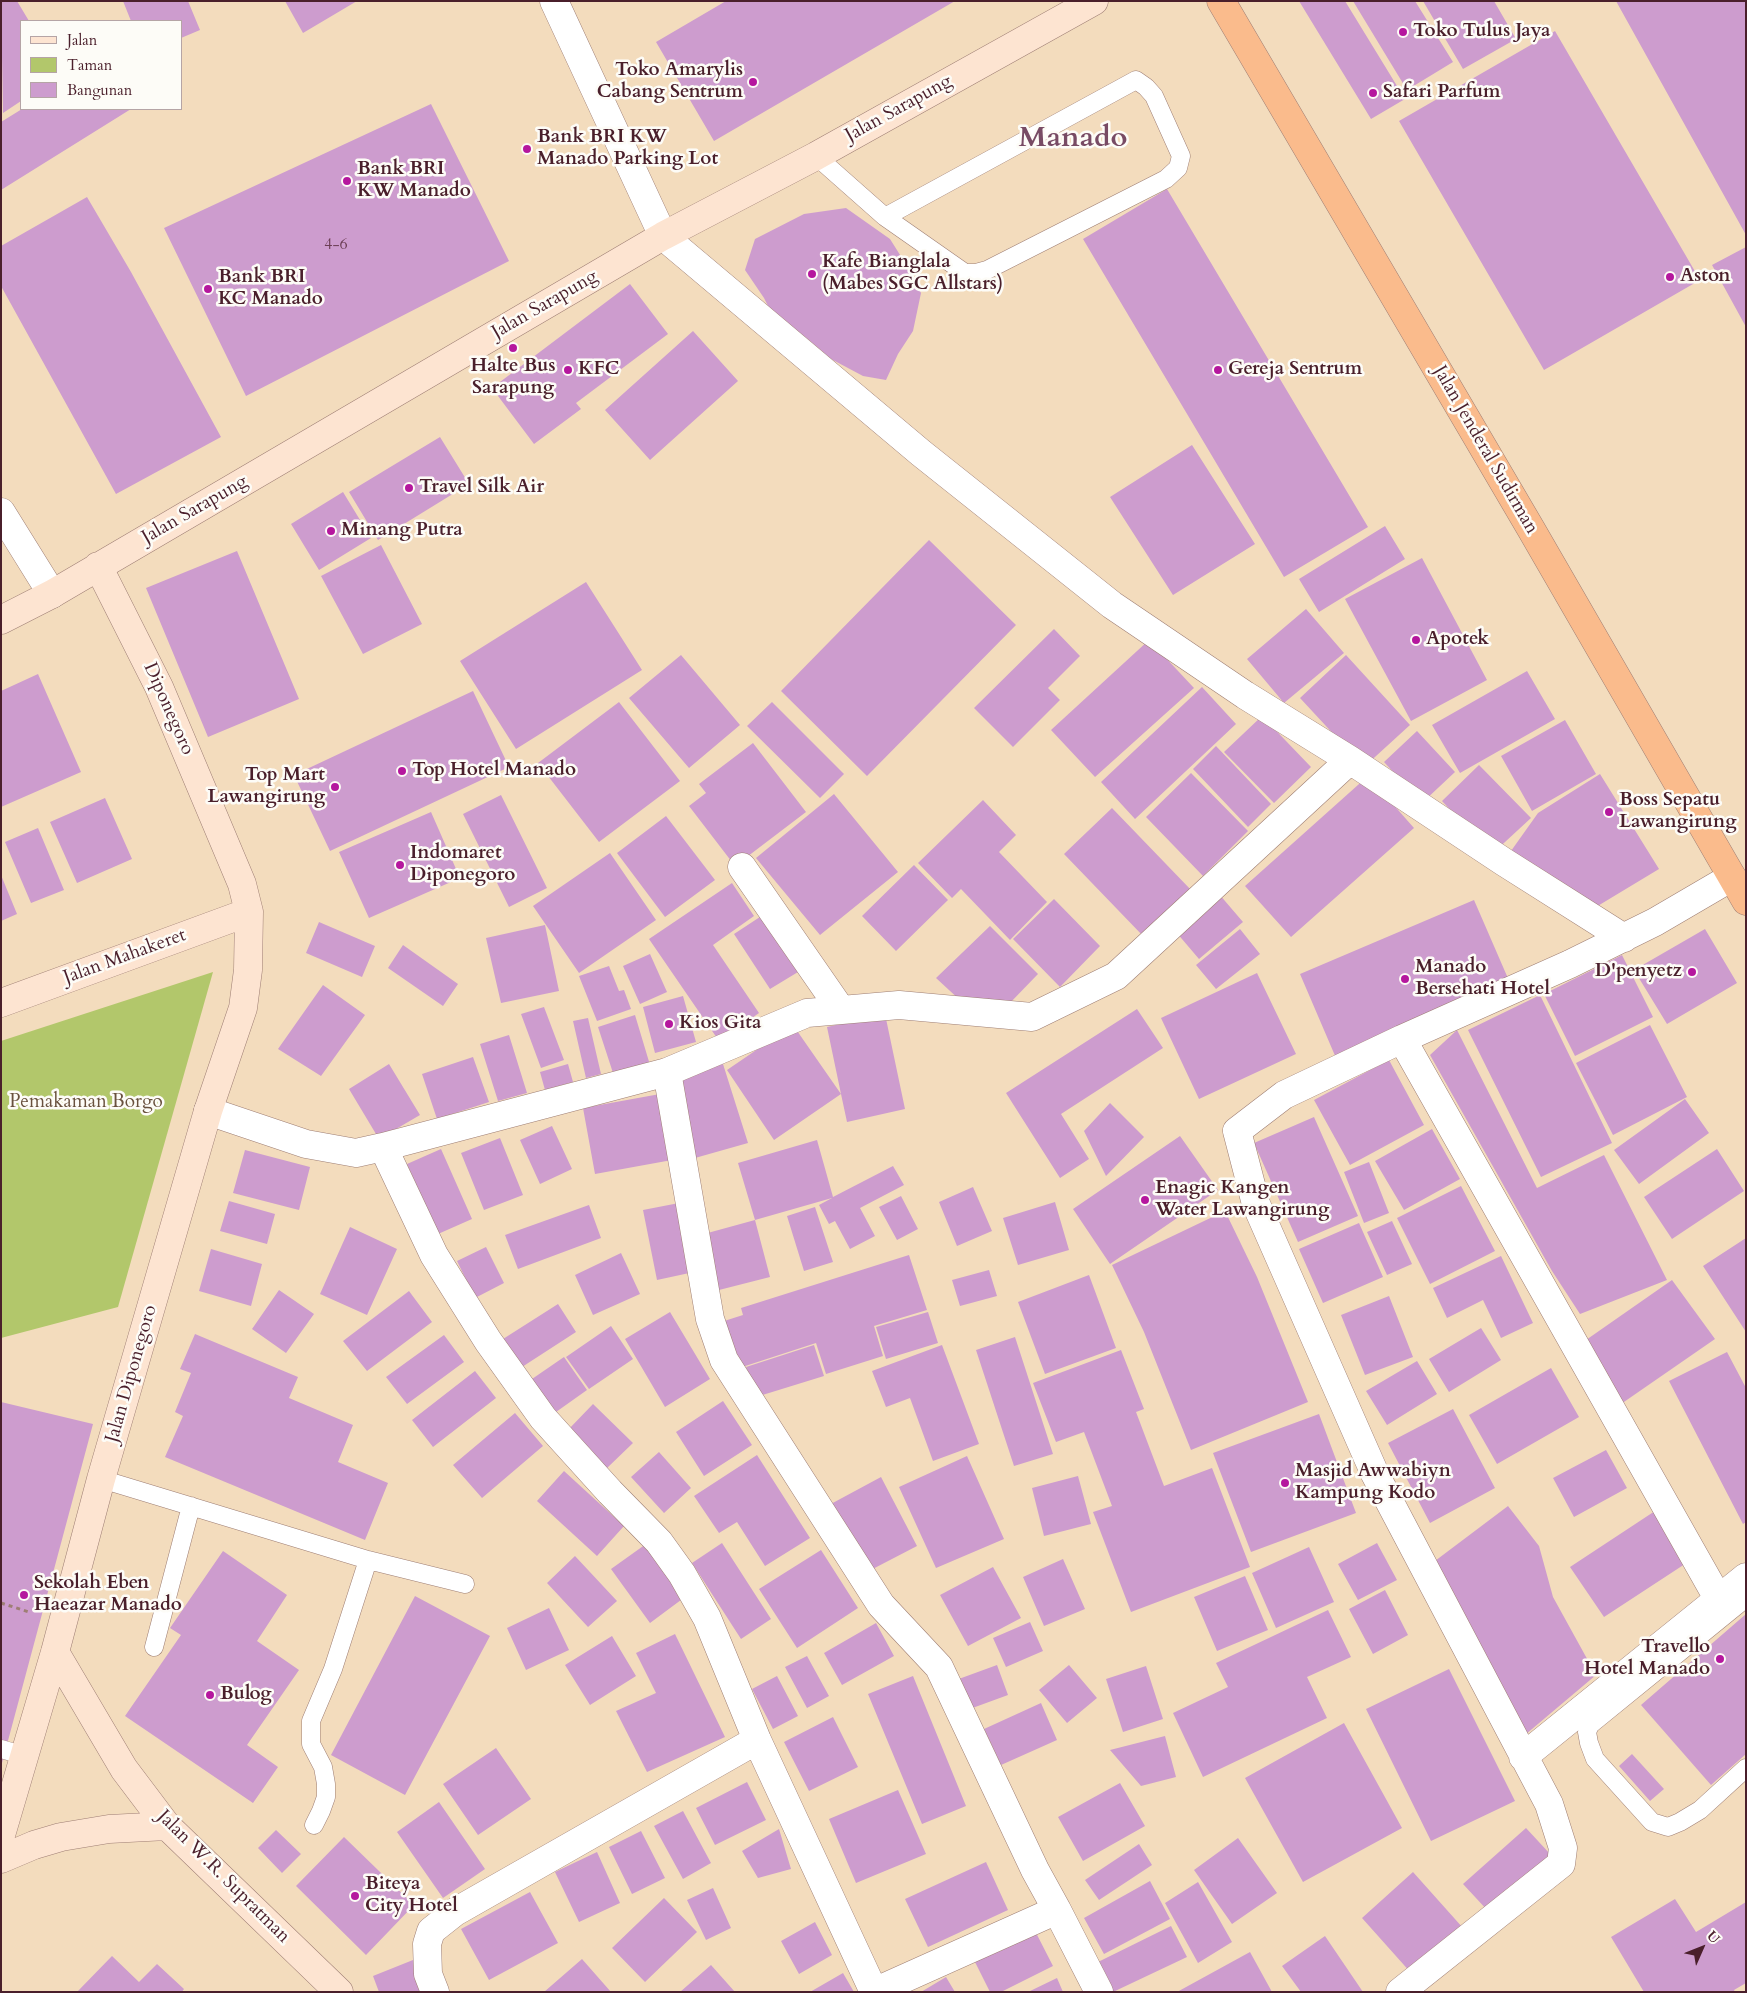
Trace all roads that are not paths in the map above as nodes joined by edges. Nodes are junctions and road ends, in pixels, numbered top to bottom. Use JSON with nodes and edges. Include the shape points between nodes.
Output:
{"nodes":[{"id":1,"x":554,"y":1,"type":"edge"},
{"id":2,"x":1094,"y":1,"type":"edge"},
{"id":3,"x":1221,"y":1,"type":"edge"},
{"id":4,"x":816,"y":156,"type":"junction"},
{"id":5,"x":885,"y":217,"type":"junction"},
{"id":6,"x":663,"y":236,"type":"junction"},
{"id":7,"x":1,"y":512,"type":"edge"},
{"id":8,"x":98,"y":566,"type":"junction"},
{"id":9,"x":52,"y":594,"type":"junction"},
{"id":10,"x":1,"y":620,"type":"edge"},
{"id":11,"x":1350,"y":760,"type":"junction"},
{"id":12,"x":742,"y":867,"type":"dead end"},
{"id":13,"x":1732,"y":877,"type":"junction"},
{"id":14,"x":1746,"y":901,"type":"edge"},
{"id":15,"x":249,"y":912,"type":"junction"},
{"id":16,"x":1624,"y":938,"type":"junction"},
{"id":17,"x":1,"y":1003,"type":"edge"},
{"id":18,"x":841,"y":1010,"type":"junction"},
{"id":19,"x":1402,"y":1038,"type":"junction"},
{"id":20,"x":667,"y":1072,"type":"junction"},
{"id":21,"x":208,"y":1111,"type":"junction"},
{"id":22,"x":383,"y":1147,"type":"junction"},
{"id":23,"x":101,"y":1479,"type":"junction"},
{"id":24,"x":191,"y":1506,"type":"junction"},
{"id":25,"x":368,"y":1560,"type":"junction"},
{"id":26,"x":1746,"y":1577,"type":"edge"},
{"id":27,"x":466,"y":1584,"type":"dead end"},
{"id":28,"x":1746,"y":1598,"type":"edge"},
{"id":29,"x":1718,"y":1600,"type":"junction"},
{"id":30,"x":154,"y":1647,"type":"dead end"},
{"id":31,"x":55,"y":1652,"type":"junction"},
{"id":32,"x":757,"y":1740,"type":"junction"},
{"id":33,"x":13,"y":1752,"type":"edge"},
{"id":34,"x":1524,"y":1756,"type":"junction"},
{"id":35,"x":1746,"y":1768,"type":"edge"},
{"id":36,"x":314,"y":1825,"type":"dead end"},
{"id":37,"x":167,"y":1826,"type":"junction"},
{"id":38,"x":1,"y":1836,"type":"edge"},
{"id":39,"x":1,"y":1859,"type":"edge"},
{"id":40,"x":1057,"y":1910,"type":"junction"},
{"id":41,"x":339,"y":1992,"type":"edge"},
{"id":42,"x":435,"y":1992,"type":"edge"},
{"id":43,"x":874,"y":1992,"type":"edge"},
{"id":44,"x":1099,"y":1992,"type":"edge"},
{"id":45,"x":1400,"y":1992,"type":"edge"}],
"edges":[{"from":1,"to":6,"type":"street"},
{"from":2,"to":4,"type":"main road","name":"Jalan Sarapung"},
{"from":3,"to":13,"type":"highway","name":"Jalan Jenderal Sudirman"},
{"from":4,"to":5,"type":"lane"},
{"from":4,"to":6,"type":"main road","name":"Jalan Sarapung"},
{"from":5,"to":5,"type":"lane","via":[[965,273],[976,273],[1166,179],[1178,168],[1181,156],[1154,96],[1136,80]]},
{"from":6,"to":8,"type":"main road","name":"Jalan Sarapung"},
{"from":6,"to":11,"type":"street","via":[[921,453],[1112,605],[1245,695]]},
{"from":7,"to":9,"type":"street"},
{"from":8,"to":9,"type":"main road","name":"Jalan Sarapung"},
{"from":8,"to":15,"type":"main road","name":"Diponegoro","via":[[160,687],[242,884]]},
{"from":9,"to":10,"type":"main road","name":"Jalan Sarapung"},
{"from":11,"to":16,"type":"street"},
{"from":11,"to":18,"type":"street","via":[[1116,976],[1049,1009],[1032,1017],[898,1005]]},
{"from":12,"to":18,"type":"street"},
{"from":13,"to":14,"type":"highway","name":"Jalan Jenderal Sudirman"},
{"from":13,"to":16,"type":"street"},
{"from":15,"to":17,"type":"main road","name":"Jalan Mahakeret"},
{"from":15,"to":21,"type":"main road","name":"Jalan Diponegoro","via":[[248,970],[243,1008]]},
{"from":16,"to":19,"type":"street"},
{"from":18,"to":20,"type":"street","via":[[807,1013]]},
{"from":19,"to":29,"type":"street"},
{"from":19,"to":34,"type":"street","via":[[1284,1095],[1236,1131],[1256,1204],[1375,1474]]},
{"from":20,"to":22,"type":"street"},
{"from":20,"to":40,"type":"street","via":[[710,1319],[724,1360],[881,1605],[939,1667]]},
{"from":21,"to":22,"type":"street","via":[[306,1144],[356,1153]]},
{"from":21,"to":23,"type":"main road","name":"Jalan Diponegoro"},
{"from":22,"to":32,"type":"street","via":[[434,1255],[488,1341],[543,1418],[659,1542],[682,1574],[707,1618]]},
{"from":23,"to":24,"type":"lane"},
{"from":23,"to":31,"type":"main road","name":"Jalan Diponegoro"},
{"from":24,"to":25,"type":"lane"},
{"from":24,"to":30,"type":"lane"},
{"from":25,"to":27,"type":"lane"},
{"from":25,"to":36,"type":"lane","via":[[333,1669],[311,1720],[312,1744],[323,1767],[326,1784],[322,1811]]},
{"from":26,"to":29,"type":"street"},
{"from":28,"to":35,"type":"lane","via":[[1590,1725],[1587,1732],[1595,1759],[1652,1822],[1668,1827],[1700,1810]]},
{"from":29,"to":34,"type":"street"},
{"from":31,"to":33,"type":"main road","name":"Jalan Diponegoro"},
{"from":31,"to":37,"type":"main road","name":"Jalan W.R. Supratman","via":[[124,1769]]},
{"from":32,"to":42,"type":"street","via":[[455,1912],[431,1931],[427,1944],[428,1974]]},
{"from":32,"to":43,"type":"street"},
{"from":33,"to":38,"type":"main road","name":"Jalan Diponegoro"},
{"from":34,"to":45,"type":"street","via":[[1549,1804],[1563,1848],[1561,1864]]},
{"from":37,"to":39,"type":"main road","via":[[109,1829],[61,1837]]},
{"from":37,"to":41,"type":"main road","name":"Jalan W.R. Supratman"},
{"from":40,"to":43,"type":"street"},
{"from":40,"to":44,"type":"street"}]}
